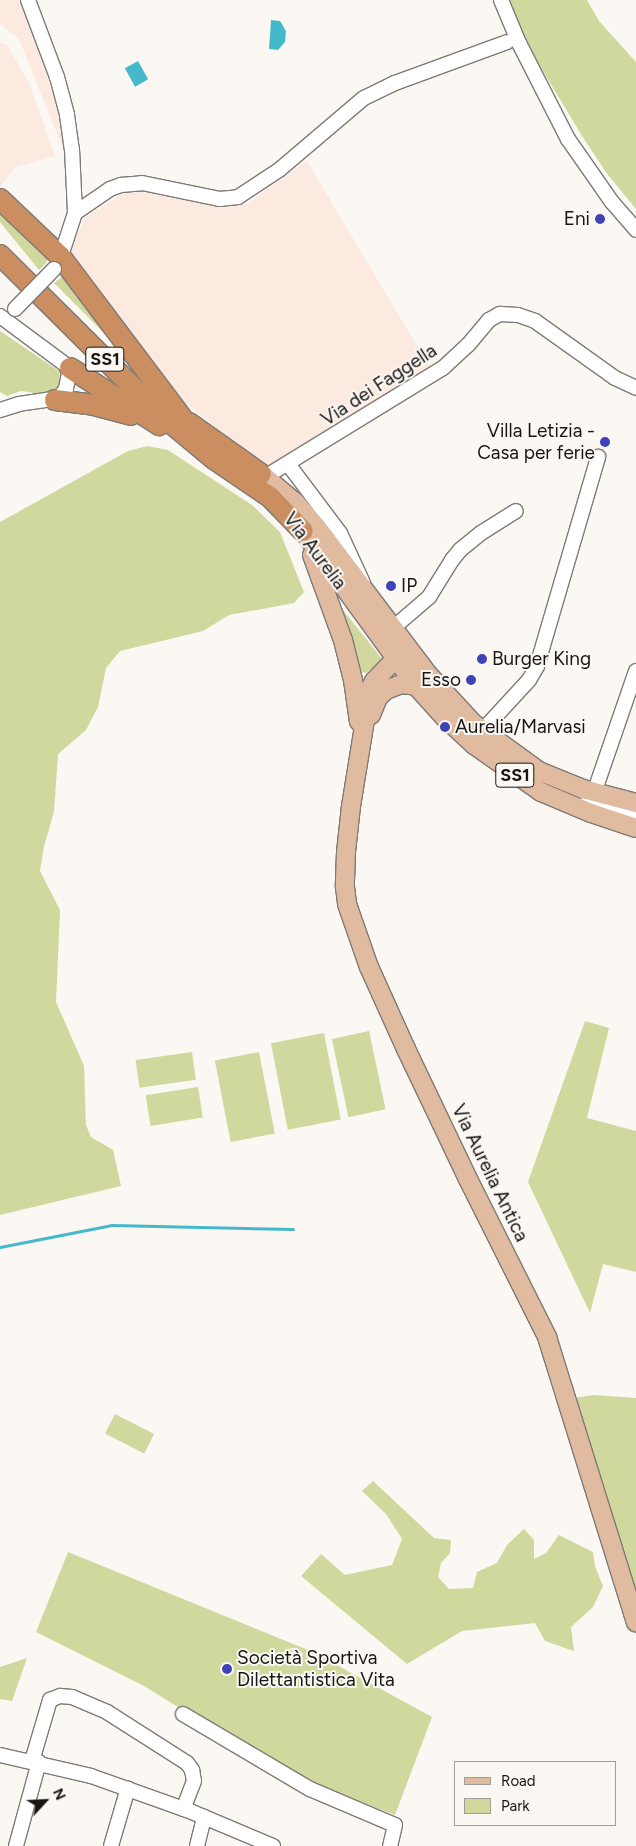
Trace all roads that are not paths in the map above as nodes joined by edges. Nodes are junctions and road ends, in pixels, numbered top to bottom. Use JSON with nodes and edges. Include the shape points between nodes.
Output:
{"nodes":[{"id":1,"x":28,"y":0,"type":"edge"},
{"id":2,"x":501,"y":0,"type":"edge"},
{"id":3,"x":507,"y":42,"type":"dead end"},
{"id":4,"x":546,"y":93,"type":"junction"},
{"id":5,"x":0,"y":199,"type":"edge"},
{"id":6,"x":75,"y":213,"type":"junction"},
{"id":7,"x":636,"y":216,"type":"edge"},
{"id":8,"x":636,"y":230,"type":"edge"},
{"id":9,"x":0,"y":238,"type":"edge"},
{"id":10,"x":0,"y":255,"type":"edge"},
{"id":11,"x":58,"y":263,"type":"junction"},
{"id":12,"x":1,"y":318,"type":"edge"},
{"id":13,"x":70,"y":368,"type":"junction"},
{"id":14,"x":636,"y":388,"type":"edge"},
{"id":15,"x":55,"y":400,"type":"junction"},
{"id":16,"x":0,"y":410,"type":"edge"},
{"id":17,"x":182,"y":418,"type":"junction"},
{"id":18,"x":158,"y":424,"type":"junction"},
{"id":19,"x":598,"y":457,"type":"dead end"},
{"id":20,"x":214,"y":458,"type":"junction"},
{"id":21,"x":288,"y":464,"type":"junction"},
{"id":22,"x":265,"y":477,"type":"junction"},
{"id":23,"x":516,"y":511,"type":"dead end"},
{"id":24,"x":303,"y":531,"type":"junction"},
{"id":25,"x":367,"y":592,"type":"junction"},
{"id":26,"x":393,"y":628,"type":"junction"},
{"id":27,"x":343,"y":640,"type":"junction"},
{"id":28,"x":401,"y":653,"type":"junction"},
{"id":29,"x":636,"y":671,"type":"edge"},
{"id":30,"x":374,"y":682,"type":"junction"},
{"id":31,"x":416,"y":686,"type":"junction"},
{"id":32,"x":482,"y":731,"type":"junction"},
{"id":33,"x":361,"y":739,"type":"junction"},
{"id":34,"x":599,"y":794,"type":"junction"},
{"id":35,"x":636,"y":794,"type":"edge"},
{"id":36,"x":636,"y":803,"type":"edge"},
{"id":37,"x":569,"y":804,"type":"junction"},
{"id":38,"x":636,"y":816,"type":"edge"},
{"id":39,"x":636,"y":828,"type":"edge"},
{"id":40,"x":636,"y":1622,"type":"edge"},
{"id":41,"x":183,"y":1714,"type":"dead end"},
{"id":42,"x":0,"y":1754,"type":"edge"},
{"id":43,"x":35,"y":1762,"type":"junction"},
{"id":44,"x":128,"y":1788,"type":"junction"},
{"id":45,"x":183,"y":1809,"type":"junction"},
{"id":46,"x":204,"y":1817,"type":"junction"},
{"id":47,"x":16,"y":1846,"type":"edge"},
{"id":48,"x":111,"y":1846,"type":"edge"},
{"id":49,"x":197,"y":1846,"type":"edge"},
{"id":50,"x":273,"y":1846,"type":"edge"},
{"id":51,"x":390,"y":1846,"type":"edge"}],
"edges":[{"from":1,"to":6,"type":"street","via":[[66,109],[71,137]]},
{"from":2,"to":4,"type":"street"},
{"from":3,"to":6,"type":"street","via":[[395,83],[364,98],[279,170],[238,197],[220,200],[158,185],[135,183],[110,189]]},
{"from":4,"to":7,"type":"street","via":[[562,111],[604,177]]},
{"from":4,"to":8,"type":"street","via":[[577,155]]},
{"from":5,"to":11,"type":"highway"},
{"from":6,"to":11,"type":"street"},
{"from":9,"to":17,"type":"highway","name":"Via Aurelia","number":"SS1"},
{"from":10,"to":20,"type":"highway","name":"Via Aurelia","number":"SS1","via":[[160,414]]},
{"from":11,"to":12,"type":"street","bridge":true,"via":[[14,309]]},
{"from":11,"to":17,"type":"highway"},
{"from":12,"to":13,"type":"street"},
{"from":13,"to":15,"type":"street","via":[[66,389]]},
{"from":13,"to":18,"type":"highway"},
{"from":14,"to":21,"type":"street","name":"Via dei Faggella","via":[[615,378],[536,321],[500,314],[489,320],[443,368]]},
{"from":15,"to":16,"type":"street","via":[[19,404]]},
{"from":15,"to":18,"type":"highway","via":[[111,409]]},
{"from":17,"to":22,"type":"highway","name":"Via Aurelia","number":"SS1"},
{"from":18,"to":20,"type":"highway"},
{"from":19,"to":32,"type":"street","via":[[537,666],[529,680]]},
{"from":20,"to":24,"type":"highway","name":"Via Aurelia","number":"SS1","via":[[270,497]]},
{"from":21,"to":22,"type":"street"},
{"from":21,"to":25,"type":"street","name":"Via Aurelia","via":[[340,533]]},
{"from":22,"to":25,"type":"main road","name":"Via Aurelia","number":"SS1","via":[[301,509]]},
{"from":23,"to":26,"type":"street","via":[[460,550],[429,597]]},
{"from":24,"to":27,"type":"main road"},
{"from":24,"to":28,"type":"main road","name":"Via Aurelia","number":"SS1"},
{"from":25,"to":26,"type":"main road","name":"Via Aurelia","number":"SS1"},
{"from":26,"to":28,"type":"main road","name":"Via Aurelia","number":"SS1"},
{"from":27,"to":30,"type":"main road","via":[[360,675],[367,682]]},
{"from":27,"to":33,"type":"main road"},
{"from":28,"to":30,"type":"main road"},
{"from":28,"to":31,"type":"main road","name":"Via Aurelia","number":"SS1"},
{"from":28,"to":32,"type":"main road","name":"Via Aurelia","number":"SS1"},
{"from":29,"to":34,"type":"street"},
{"from":30,"to":33,"type":"main road"},
{"from":31,"to":33,"type":"main road","via":[[396,686],[381,695]]},
{"from":31,"to":37,"type":"main road","name":"Via Aurelia","number":"SS1","via":[[483,753],[541,792]]},
{"from":32,"to":34,"type":"main road","name":"Via Aurelia","number":"SS1","via":[[539,771]]},
{"from":33,"to":40,"type":"main road","name":"Via Aurelia Antica","via":[[345,859],[345,887],[350,913],[372,973],[410,1058],[547,1338]]},
{"from":34,"to":35,"type":"street","name":"Via Aurelia"},
{"from":34,"to":36,"type":"main road","name":"Via Aurelia","number":"SS1"},
{"from":37,"to":38,"type":"street","via":[[596,806]]},
{"from":37,"to":39,"type":"main road","name":"Via Aurelia","number":"SS1"},
{"from":41,"to":51,"type":"street","via":[[310,1788],[395,1825]]},
{"from":42,"to":43,"type":"street"},
{"from":43,"to":44,"type":"street"},
{"from":43,"to":45,"type":"street","via":[[50,1700],[60,1696],[72,1697],[107,1712],[190,1766],[194,1781]]},
{"from":43,"to":47,"type":"street"},
{"from":44,"to":45,"type":"street"},
{"from":44,"to":48,"type":"street"},
{"from":45,"to":46,"type":"street"},
{"from":46,"to":49,"type":"street"},
{"from":46,"to":50,"type":"street"}]}
